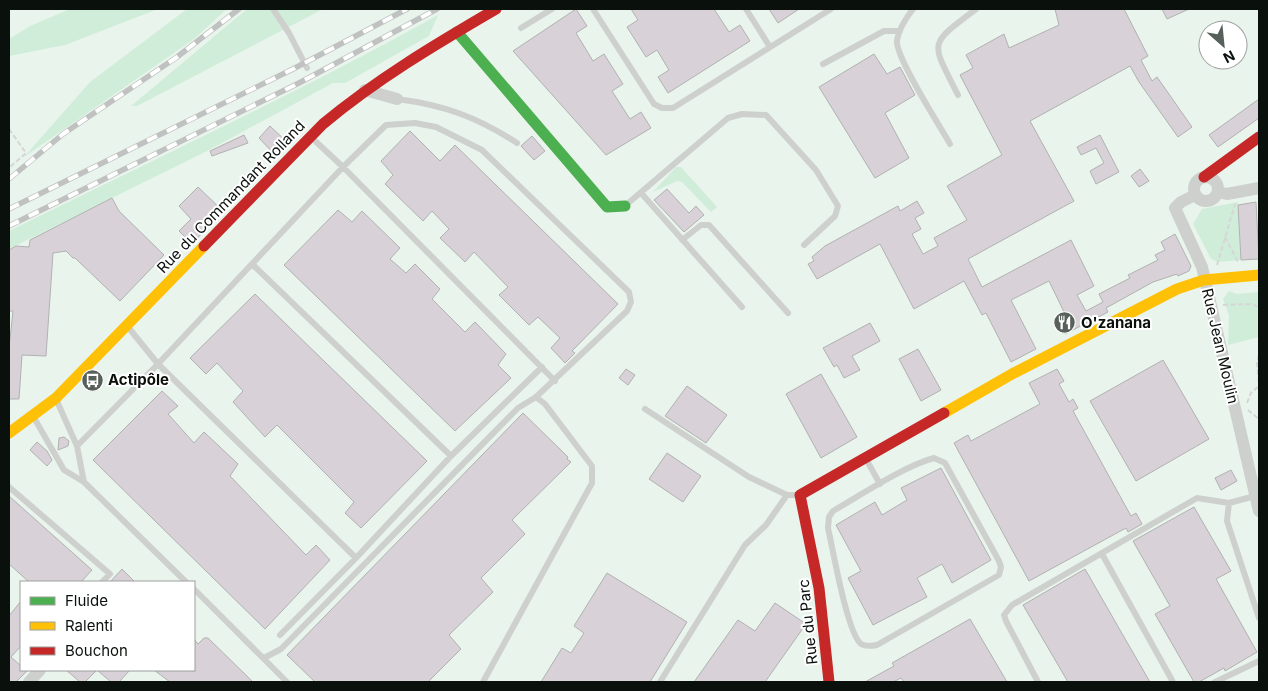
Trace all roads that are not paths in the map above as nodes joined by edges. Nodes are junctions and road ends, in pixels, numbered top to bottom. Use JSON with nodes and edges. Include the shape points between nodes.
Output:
{"nodes":[{"id":1,"x":272,"y":9,"type":"edge"},
{"id":2,"x":496,"y":9,"type":"edge"},
{"id":3,"x":552,"y":9,"type":"edge"},
{"id":4,"x":593,"y":9,"type":"edge"},
{"id":5,"x":746,"y":9,"type":"edge"},
{"id":6,"x":831,"y":9,"type":"edge"},
{"id":7,"x":913,"y":9,"type":"edge"},
{"id":8,"x":976,"y":9,"type":"edge"},
{"id":9,"x":521,"y":28,"type":"dead end"},
{"id":10,"x":900,"y":31,"type":"junction"},
{"id":11,"x":457,"y":32,"type":"junction"},
{"id":12,"x":770,"y":47,"type":"junction"},
{"id":13,"x":822,"y":64,"type":"dead end"},
{"id":14,"x":307,"y":68,"type":"dead end"},
{"id":15,"x":365,"y":90,"type":"junction"},
{"id":16,"x":958,"y":95,"type":"dead end"},
{"id":17,"x":397,"y":99,"type":"joint"},
{"id":18,"x":1259,"y":136,"type":"edge"},
{"id":19,"x":311,"y":137,"type":"junction"},
{"id":20,"x":517,"y":143,"type":"dead end"},
{"id":21,"x":950,"y":144,"type":"dead end"},
{"id":22,"x":343,"y":167,"type":"junction"},
{"id":23,"x":1204,"y":177,"type":"junction"},
{"id":24,"x":1259,"y":188,"type":"edge"},
{"id":25,"x":1218,"y":192,"type":"junction"},
{"id":26,"x":642,"y":194,"type":"junction"},
{"id":27,"x":1195,"y":196,"type":"junction"},
{"id":28,"x":625,"y":206,"type":"joint"},
{"id":29,"x":682,"y":240,"type":"junction"},
{"id":30,"x":804,"y":245,"type":"dead end"},
{"id":31,"x":252,"y":264,"type":"junction"},
{"id":32,"x":1259,"y":275,"type":"edge"},
{"id":33,"x":1204,"y":280,"type":"junction"},
{"id":34,"x":742,"y":307,"type":"dead end"},
{"id":35,"x":788,"y":313,"type":"dead end"},
{"id":36,"x":127,"y":326,"type":"junction"},
{"id":37,"x":158,"y":364,"type":"junction"},
{"id":38,"x":542,"y":367,"type":"junction"},
{"id":39,"x":555,"y":381,"type":"junction"},
{"id":40,"x":536,"y":397,"type":"junction"},
{"id":41,"x":56,"y":398,"type":"junction"},
{"id":42,"x":645,"y":408,"type":"dead end"},
{"id":43,"x":33,"y":416,"type":"junction"},
{"id":44,"x":9,"y":433,"type":"edge"},
{"id":45,"x":77,"y":446,"type":"junction"},
{"id":46,"x":451,"y":456,"type":"junction"},
{"id":47,"x":865,"y":458,"type":"junction"},
{"id":48,"x":84,"y":482,"type":"junction"},
{"id":49,"x":880,"y":484,"type":"junction"},
{"id":50,"x":9,"y":487,"type":"edge"},
{"id":51,"x":1256,"y":488,"type":"edge"},
{"id":52,"x":787,"y":495,"type":"junction"},
{"id":53,"x":800,"y":495,"type":"junction"},
{"id":54,"x":1230,"y":503,"type":"junction"},
{"id":55,"x":1259,"y":511,"type":"edge"},
{"id":56,"x":1102,"y":554,"type":"junction"},
{"id":57,"x":356,"y":558,"type":"junction"},
{"id":58,"x":103,"y":581,"type":"edge"},
{"id":59,"x":185,"y":581,"type":"edge"},
{"id":60,"x":195,"y":590,"type":"edge"},
{"id":61,"x":1259,"y":618,"type":"edge"},
{"id":62,"x":280,"y":635,"type":"dead end"},
{"id":63,"x":264,"y":658,"type":"junction"},
{"id":64,"x":1259,"y":661,"type":"edge"},
{"id":65,"x":39,"y":671,"type":"edge"},
{"id":66,"x":29,"y":682,"type":"edge"},
{"id":67,"x":287,"y":682,"type":"edge"},
{"id":68,"x":483,"y":682,"type":"edge"},
{"id":69,"x":660,"y":682,"type":"edge"},
{"id":70,"x":829,"y":682,"type":"edge"},
{"id":71,"x":1038,"y":682,"type":"edge"},
{"id":72,"x":1172,"y":682,"type":"edge"},
{"id":73,"x":1215,"y":682,"type":"edge"}],
"edges":[{"from":1,"to":14,"type":"lane"},
{"from":2,"to":11,"type":"street","name":"Rue du Commandant Rolland"},
{"from":3,"to":9,"type":"lane"},
{"from":4,"to":12,"type":"lane","via":[[654,104],[662,108],[673,108]]},
{"from":5,"to":12,"type":"lane"},
{"from":6,"to":12,"type":"lane"},
{"from":7,"to":10,"type":"lane"},
{"from":8,"to":16,"type":"lane","via":[[938,41],[937,54]]},
{"from":10,"to":13,"type":"lane","via":[[884,31]]},
{"from":10,"to":21,"type":"lane","via":[[896,42],[902,59]]},
{"from":11,"to":15,"type":"street","name":"Rue du Commandant Rolland"},
{"from":11,"to":28,"type":"street","via":[[607,207]]},
{"from":15,"to":17,"type":"street"},
{"from":15,"to":19,"type":"street","name":"Rue du Commandant Rolland"},
{"from":17,"to":20,"type":"lane","via":[[449,108]]},
{"from":18,"to":23,"type":"street"},
{"from":19,"to":22,"type":"lane"},
{"from":19,"to":36,"type":"street","name":"Rue du Commandant Rolland"},
{"from":22,"to":31,"type":"lane"},
{"from":22,"to":38,"type":"lane"},
{"from":22,"to":39,"type":"lane","via":[[386,125],[415,122],[436,127],[482,150],[626,288],[631,302],[626,311]]},
{"from":23,"to":25,"type":"street","via":[[1213,179]]},
{"from":23,"to":27,"type":"street","via":[[1196,182]]},
{"from":24,"to":25,"type":"street","via":[[1227,194]]},
{"from":25,"to":27,"type":"street","via":[[1208,201]]},
{"from":26,"to":28,"type":"lane"},
{"from":26,"to":29,"type":"lane"},
{"from":26,"to":30,"type":"lane","via":[[728,118],[742,114],[766,115],[811,164],[838,206],[835,216]]},
{"from":27,"to":33,"type":"street","name":"Rue Jean Moulin","via":[[1175,208],[1202,267]]},
{"from":29,"to":34,"type":"lane"},
{"from":29,"to":35,"type":"lane","via":[[701,225],[709,225]]},
{"from":31,"to":37,"type":"lane"},
{"from":31,"to":46,"type":"lane"},
{"from":32,"to":33,"type":"street"},
{"from":33,"to":47,"type":"street","via":[[1177,289],[1012,374]]},
{"from":33,"to":51,"type":"street","name":"Rue Jean Moulin"},
{"from":36,"to":37,"type":"lane"},
{"from":36,"to":41,"type":"street","name":"Rue du Commandant Rolland"},
{"from":37,"to":45,"type":"lane"},
{"from":37,"to":57,"type":"lane"},
{"from":38,"to":39,"type":"lane"},
{"from":38,"to":46,"type":"lane"},
{"from":39,"to":40,"type":"lane"},
{"from":40,"to":63,"type":"lane","via":[[518,408],[281,649]]},
{"from":40,"to":68,"type":"lane","via":[[545,404],[592,466],[592,483]]},
{"from":41,"to":43,"type":"street","name":"Rue du Commandant Rolland"},
{"from":41,"to":45,"type":"lane"},
{"from":42,"to":52,"type":"lane","via":[[749,477]]},
{"from":43,"to":44,"type":"street","name":"Rue du Commandant Rolland"},
{"from":43,"to":48,"type":"lane","via":[[64,470]]},
{"from":45,"to":48,"type":"lane"},
{"from":46,"to":57,"type":"lane"},
{"from":47,"to":49,"type":"lane"},
{"from":47,"to":53,"type":"street"},
{"from":48,"to":59,"type":"lane"},
{"from":49,"to":49,"type":"lane","via":[[924,460],[940,459],[1001,567],[996,578],[876,645],[867,646],[861,644],[849,617],[828,522],[833,511]]},
{"from":50,"to":58,"type":"lane","via":[[110,574]]},
{"from":51,"to":54,"type":"lane"},
{"from":51,"to":55,"type":"street","name":"Rue Jean Moulin"},
{"from":52,"to":53,"type":"lane"},
{"from":52,"to":69,"type":"lane","via":[[766,525],[745,545]]},
{"from":53,"to":70,"type":"street","name":"Rue du Parc","via":[[822,597]]},
{"from":54,"to":56,"type":"lane","via":[[1197,498]]},
{"from":54,"to":61,"type":"lane","via":[[1227,521]]},
{"from":56,"to":71,"type":"lane","via":[[1012,605],[1004,615]]},
{"from":56,"to":72,"type":"lane"},
{"from":57,"to":62,"type":"lane"},
{"from":60,"to":63,"type":"lane"},
{"from":63,"to":67,"type":"lane"},
{"from":64,"to":73,"type":"lane"},
{"from":65,"to":66,"type":"street"}]}
